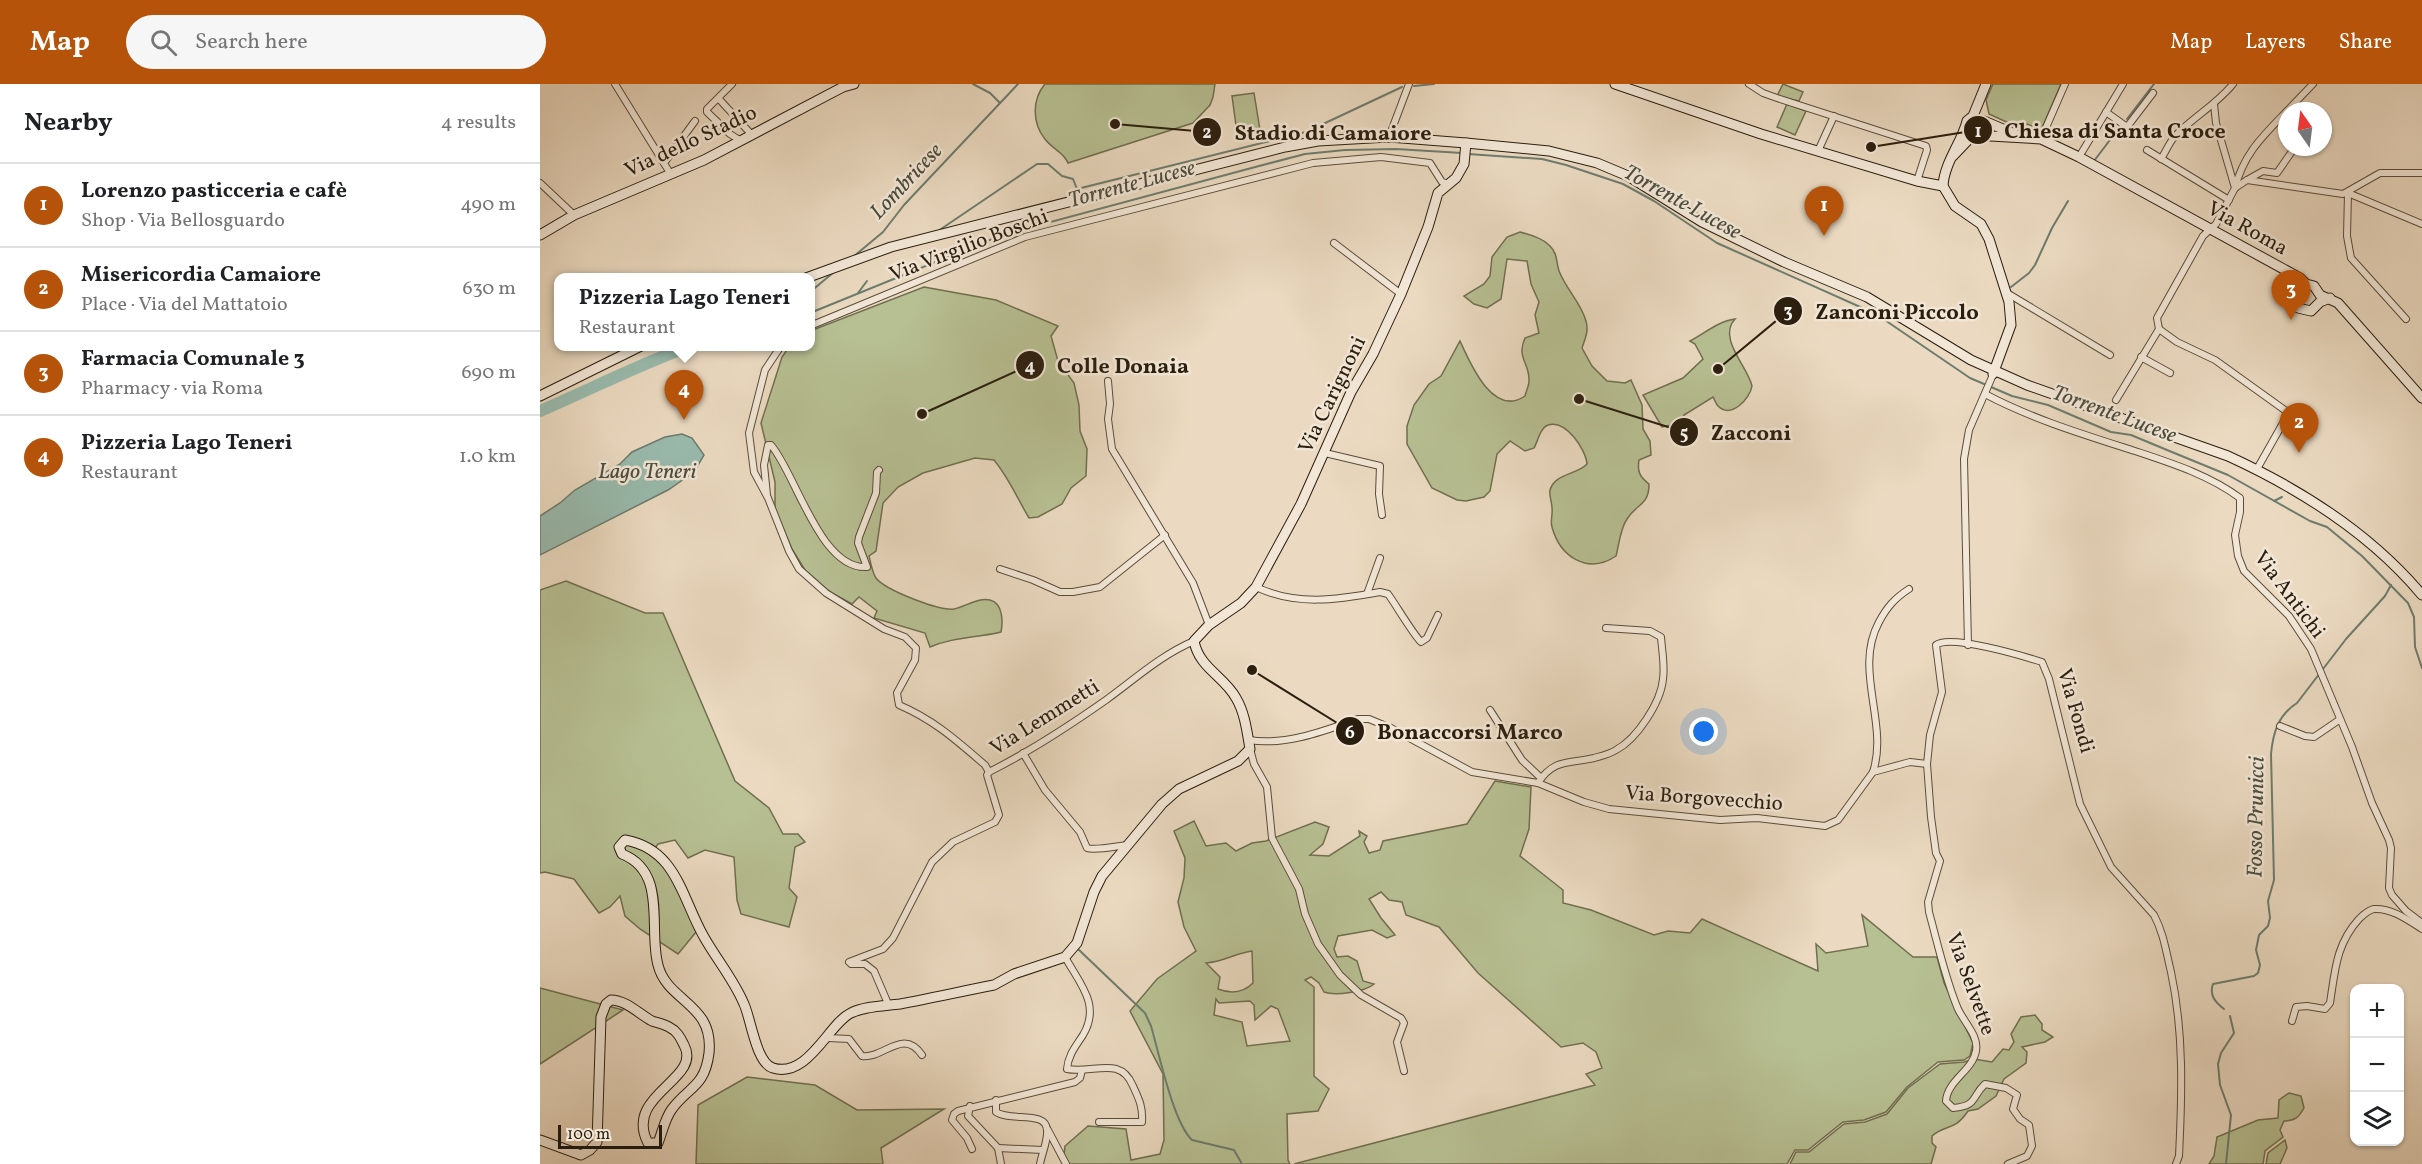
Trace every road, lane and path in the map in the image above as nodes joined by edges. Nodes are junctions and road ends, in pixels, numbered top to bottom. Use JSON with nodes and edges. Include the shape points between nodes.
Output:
{"nodes":[{"id":1,"x":615,"y":84,"type":"edge"},
{"id":2,"x":732,"y":84,"type":"edge"},
{"id":3,"x":854,"y":84,"type":"edge"},
{"id":4,"x":1409,"y":84,"type":"edge"},
{"id":5,"x":1616,"y":84,"type":"edge"},
{"id":6,"x":1749,"y":84,"type":"edge"},
{"id":7,"x":1986,"y":84,"type":"edge"},
{"id":8,"x":2065,"y":84,"type":"edge"},
{"id":9,"x":2123,"y":84,"type":"edge"},
{"id":10,"x":2233,"y":84,"type":"edge"},
{"id":11,"x":2313,"y":84,"type":"edge"},
{"id":12,"x":843,"y":85,"type":"edge"},
{"id":13,"x":2153,"y":93,"type":"dead end"},
{"id":14,"x":719,"y":99,"type":"junction"},
{"id":15,"x":2296,"y":102,"type":"edge"},
{"id":16,"x":2214,"y":104,"type":"junction"},
{"id":17,"x":2106,"y":112,"type":"junction"},
{"id":18,"x":1834,"y":116,"type":"junction"},
{"id":19,"x":1980,"y":118,"type":"junction"},
{"id":20,"x":696,"y":121,"type":"dead end"},
{"id":21,"x":2278,"y":121,"type":"edge"},
{"id":22,"x":1973,"y":133,"type":"junction"},
{"id":23,"x":752,"y":135,"type":"junction"},
{"id":24,"x":1389,"y":137,"type":"junction"},
{"id":25,"x":2021,"y":138,"type":"junction"},
{"id":26,"x":2041,"y":139,"type":"junction"},
{"id":27,"x":741,"y":141,"type":"junction"},
{"id":28,"x":1466,"y":143,"type":"junction"},
{"id":29,"x":2147,"y":150,"type":"dead end"},
{"id":30,"x":1818,"y":152,"type":"junction"},
{"id":31,"x":2289,"y":156,"type":"edge"},
{"id":32,"x":2079,"y":157,"type":"junction"},
{"id":33,"x":2161,"y":159,"type":"junction"},
{"id":34,"x":664,"y":163,"type":"junction"},
{"id":35,"x":670,"y":173,"type":"junction"},
{"id":36,"x":2422,"y":173,"type":"edge"},
{"id":37,"x":2247,"y":180,"type":"junction"},
{"id":38,"x":1917,"y":181,"type":"junction"},
{"id":39,"x":540,"y":183,"type":"edge"},
{"id":40,"x":1449,"y":184,"type":"junction"},
{"id":41,"x":1943,"y":186,"type":"junction"},
{"id":42,"x":2235,"y":188,"type":"junction"},
{"id":43,"x":2348,"y":193,"type":"junction"},
{"id":44,"x":2229,"y":200,"type":"junction"},
{"id":45,"x":574,"y":215,"type":"junction"},
{"id":46,"x":2422,"y":224,"type":"edge"},
{"id":47,"x":2210,"y":229,"type":"junction"},
{"id":48,"x":540,"y":235,"type":"edge"},
{"id":49,"x":1334,"y":243,"type":"dead end"},
{"id":50,"x":815,"y":274,"type":"edge"},
{"id":51,"x":2301,"y":283,"type":"junction"},
{"id":52,"x":2006,"y":292,"type":"junction"},
{"id":53,"x":1401,"y":294,"type":"junction"},
{"id":54,"x":2320,"y":298,"type":"junction"},
{"id":55,"x":2406,"y":319,"type":"dead end"},
{"id":56,"x":815,"y":324,"type":"edge"},
{"id":57,"x":2159,"y":329,"type":"junction"},
{"id":58,"x":631,"y":351,"type":"edge"},
{"id":59,"x":778,"y":351,"type":"edge"},
{"id":60,"x":2110,"y":355,"type":"dead end"},
{"id":61,"x":2141,"y":357,"type":"junction"},
{"id":62,"x":2170,"y":373,"type":"dead end"},
{"id":63,"x":1994,"y":374,"type":"junction"},
{"id":64,"x":1108,"y":381,"type":"dead end"},
{"id":65,"x":1985,"y":394,"type":"junction"},
{"id":66,"x":540,"y":396,"type":"edge"},
{"id":67,"x":2422,"y":398,"type":"edge"},
{"id":68,"x":2116,"y":400,"type":"dead end"},
{"id":69,"x":1324,"y":453,"type":"junction"},
{"id":70,"x":2257,"y":469,"type":"junction"},
{"id":71,"x":879,"y":470,"type":"dead end"},
{"id":72,"x":768,"y":498,"type":"junction"},
{"id":73,"x":1382,"y":515,"type":"dead end"},
{"id":74,"x":1165,"y":535,"type":"junction"},
{"id":75,"x":1380,"y":558,"type":"dead end"},
{"id":76,"x":1000,"y":569,"type":"dead end"},
{"id":77,"x":1256,"y":587,"type":"junction"},
{"id":78,"x":1909,"y":589,"type":"dead end"},
{"id":79,"x":1367,"y":594,"type":"junction"},
{"id":80,"x":2422,"y":595,"type":"edge"},
{"id":81,"x":1438,"y":615,"type":"dead end"},
{"id":82,"x":1209,"y":625,"type":"junction"},
{"id":83,"x":1606,"y":628,"type":"dead end"},
{"id":84,"x":1194,"y":641,"type":"junction"},
{"id":85,"x":1968,"y":645,"type":"junction"},
{"id":86,"x":1490,"y":710,"type":"dead end"},
{"id":87,"x":2339,"y":720,"type":"junction"},
{"id":88,"x":2280,"y":726,"type":"dead end"},
{"id":89,"x":1249,"y":744,"type":"junction"},
{"id":90,"x":1023,"y":753,"type":"junction"},
{"id":91,"x":1927,"y":764,"type":"junction"},
{"id":92,"x":988,"y":772,"type":"junction"},
{"id":93,"x":1873,"y":772,"type":"junction"},
{"id":94,"x":1539,"y":780,"type":"junction"},
{"id":95,"x":1128,"y":845,"type":"junction"},
{"id":96,"x":2422,"y":923,"type":"edge"},
{"id":97,"x":2422,"y":929,"type":"edge"},
{"id":98,"x":1065,"y":957,"type":"junction"},
{"id":99,"x":889,"y":1006,"type":"junction"},
{"id":100,"x":2292,"y":1021,"type":"dead end"},
{"id":101,"x":828,"y":1038,"type":"junction"},
{"id":102,"x":922,"y":1055,"type":"dead end"},
{"id":103,"x":1082,"y":1070,"type":"junction"},
{"id":104,"x":1404,"y":1071,"type":"dead end"},
{"id":105,"x":996,"y":1100,"type":"junction"},
{"id":106,"x":970,"y":1106,"type":"junction"},
{"id":107,"x":1099,"y":1122,"type":"dead end"},
{"id":108,"x":1047,"y":1128,"type":"junction"},
{"id":109,"x":540,"y":1140,"type":"edge"},
{"id":110,"x":998,"y":1148,"type":"junction"},
{"id":111,"x":972,"y":1149,"type":"dead end"},
{"id":112,"x":1043,"y":1150,"type":"junction"},
{"id":113,"x":1001,"y":1164,"type":"edge"},
{"id":114,"x":1040,"y":1164,"type":"edge"},
{"id":115,"x":1065,"y":1164,"type":"edge"},
{"id":116,"x":2008,"y":1164,"type":"edge"},
{"id":117,"x":2176,"y":1164,"type":"edge"}],
"edges":[{"from":1,"to":34,"type":"street"},
{"from":2,"to":14,"type":"street"},
{"from":3,"to":12,"type":"street","name":"Via dello Stadio"},
{"from":4,"to":24,"type":"street"},
{"from":5,"to":30,"type":"street"},
{"from":6,"to":18,"type":"street","via":[[1763,93]]},
{"from":7,"to":19,"type":"street","via":[[1980,98]]},
{"from":8,"to":26,"type":"street"},
{"from":9,"to":17,"type":"street"},
{"from":10,"to":16,"type":"street"},
{"from":11,"to":15,"type":"street"},
{"from":12,"to":23,"type":"street","name":"Via dello Stadio"},
{"from":13,"to":17,"type":"street","via":[[2127,127]]},
{"from":14,"to":23,"type":"street"},
{"from":14,"to":27,"type":"street","via":[[707,112]]},
{"from":16,"to":33,"type":"street","via":[[2174,137]]},
{"from":16,"to":42,"type":"street"},
{"from":17,"to":32,"type":"street"},
{"from":18,"to":30,"type":"street"},
{"from":18,"to":38,"type":"street","via":[[1926,146]]},
{"from":19,"to":22,"type":"street","via":[[1985,129]]},
{"from":19,"to":22,"type":"street","via":[[1967,121]]},
{"from":19,"to":25,"type":"street","name":"Via Roma"},
{"from":20,"to":34,"type":"street"},
{"from":21,"to":42,"type":"street","via":[[2254,146],[2240,168]]},
{"from":22,"to":25,"type":"street","name":"Via Roma"},
{"from":22,"to":41,"type":"street","via":[[1953,156]]},
{"from":23,"to":27,"type":"street","name":"Via dello Stadio"},
{"from":24,"to":28,"type":"street"},
{"from":24,"to":50,"type":"street","via":[[1286,147],[1064,202],[858,258]]},
{"from":25,"to":26,"type":"street","name":"Via Roma"},
{"from":26,"to":32,"type":"street","name":"Via Roma"},
{"from":27,"to":35,"type":"street","name":"Via dello Stadio"},
{"from":28,"to":40,"type":"street","name":"Via Carignoni","via":[[1464,164]]},
{"from":28,"to":63,"type":"street","via":[[1565,154],[1618,172],[1702,222],[1867,297]]},
{"from":29,"to":33,"type":"street"},
{"from":30,"to":38,"type":"street"},
{"from":31,"to":37,"type":"street","via":[[2277,173],[2263,171]]},
{"from":32,"to":47,"type":"street","name":"Via Roma"},
{"from":33,"to":44,"type":"street"},
{"from":34,"to":35,"type":"street"},
{"from":35,"to":45,"type":"street","name":"Via dello Stadio"},
{"from":36,"to":43,"type":"street","via":[[2380,173]]},
{"from":37,"to":42,"type":"street"},
{"from":37,"to":43,"type":"street","via":[[2314,192]]},
{"from":38,"to":41,"type":"street"},
{"from":39,"to":45,"type":"street"},
{"from":40,"to":53,"type":"street","name":"Via Carignoni","via":[[1438,193]]},
{"from":40,"to":56,"type":"street","name":"Via Virgilio Boschi","via":[[1442,182],[1430,163],[1388,157],[1284,169],[1025,237]]},
{"from":41,"to":52,"type":"street","via":[[1955,206],[1981,224]]},
{"from":42,"to":44,"type":"street"},
{"from":43,"to":46,"type":"street"},
{"from":43,"to":55,"type":"street","via":[[2351,258]]},
{"from":44,"to":47,"type":"street"},
{"from":45,"to":48,"type":"street","name":"Via dello Stadio"},
{"from":47,"to":51,"type":"street","name":"Via Roma"},
{"from":47,"to":57,"type":"street","via":[[2157,318]]},
{"from":49,"to":53,"type":"street"},
{"from":51,"to":54,"type":"street","name":"Via Roma","via":[[2314,286]]},
{"from":51,"to":54,"type":"street","via":[[2293,300],[2298,308],[2311,311]]},
{"from":52,"to":60,"type":"street"},
{"from":52,"to":63,"type":"street","via":[[2012,325]]},
{"from":53,"to":69,"type":"street","name":"Via Carignoni"},
{"from":54,"to":67,"type":"street","via":[[2338,303]]},
{"from":57,"to":61,"type":"street"},
{"from":57,"to":70,"type":"street","via":[[2187,348],[2216,360],[2286,411],[2287,416]]},
{"from":58,"to":66,"type":"street"},
{"from":59,"to":72,"type":"street","name":"Via Lemmetti","via":[[765,370],[749,433],[752,464]]},
{"from":61,"to":62,"type":"street"},
{"from":61,"to":68,"type":"street"},
{"from":63,"to":65,"type":"street"},
{"from":63,"to":70,"type":"street"},
{"from":64,"to":74,"type":"street","via":[[1112,449]]},
{"from":65,"to":85,"type":"street","via":[[1969,430],[1964,459]]},
{"from":65,"to":87,"type":"street","name":"Via Antichi","via":[[2008,406],[2172,464],[2223,486],[2240,498],[2235,535],[2244,571],[2301,632]]},
{"from":69,"to":73,"type":"street","via":[[1380,466]]},
{"from":69,"to":77,"type":"street","name":"Via Carignoni"},
{"from":70,"to":80,"type":"street","via":[[2324,508],[2377,549]]},
{"from":71,"to":72,"type":"street","via":[[876,493],[858,543],[867,567],[854,565],[840,556],[818,532],[786,466],[771,445],[764,465]]},
{"from":72,"to":92,"type":"street","name":"Via Lemmetti","via":[[799,569],[825,593],[905,637],[916,648],[915,660],[897,693],[899,705],[942,728]]},
{"from":74,"to":76,"type":"street","via":[[1100,587],[1091,589],[1060,592]]},
{"from":74,"to":82,"type":"street","via":[[1193,583]]},
{"from":75,"to":79,"type":"street"},
{"from":77,"to":79,"type":"street","via":[[1275,596],[1321,601]]},
{"from":77,"to":82,"type":"street","name":"Via Carignoni","via":[[1241,603]]},
{"from":78,"to":93,"type":"street","via":[[1892,601],[1871,638],[1869,666],[1878,746]]},
{"from":79,"to":81,"type":"street","via":[[1388,594],[1421,642]]},
{"from":82,"to":84,"type":"street","name":"Via Carignoni"},
{"from":83,"to":94,"type":"street","via":[[1650,631],[1661,638],[1664,678],[1659,699],[1635,734],[1615,751],[1591,759],[1566,761]]},
{"from":84,"to":89,"type":"street","via":[[1204,664],[1236,696]]},
{"from":84,"to":90,"type":"street","name":"Via Lemmetti","via":[[1171,652]]},
{"from":85,"to":91,"type":"street","via":[[1945,641],[1936,645],[1942,692]]},
{"from":85,"to":117,"type":"street","name":"Via Fondi","via":[[2042,662],[2080,804],[2111,867],[2154,915],[2161,930],[2175,991],[2182,1052]]},
{"from":86,"to":94,"type":"street"},
{"from":87,"to":88,"type":"street","via":[[2314,737]]},
{"from":87,"to":96,"type":"street","name":"Via Antichi","via":[[2389,840],[2389,888],[2406,911]]},
{"from":89,"to":94,"type":"street","name":"Via Borgovecchio","via":[[1369,719],[1472,772]]},
{"from":89,"to":95,"type":"street","via":[[1239,761],[1179,789]]},
{"from":89,"to":104,"type":"street","via":[[1254,764],[1267,787],[1272,838],[1299,889],[1318,944],[1340,975],[1361,995],[1401,1018],[1404,1023],[1397,1042]]},
{"from":90,"to":92,"type":"street","name":"Via Lemmetti"},
{"from":90,"to":95,"type":"street","via":[[1045,790],[1080,832],[1087,848]]},
{"from":91,"to":93,"type":"street","via":[[1910,762]]},
{"from":91,"to":116,"type":"street","name":"Via Selvette","via":[[1940,861],[1928,902],[1929,912],[1949,988],[1976,1042],[1974,1058],[1947,1093],[1946,1101],[1953,1108],[1965,1107],[1976,1101],[1985,1084],[2006,1088],[2017,1095],[2013,1109],[2029,1125],[2032,1146],[2027,1156]]},
{"from":92,"to":99,"type":"street","via":[[999,814],[995,822],[953,843],[932,862],[884,949],[849,962],[865,964],[874,971]]},
{"from":93,"to":94,"type":"street","name":"Via Borgovecchio","via":[[1838,820],[1825,826],[1609,808],[1584,802]]},
{"from":95,"to":98,"type":"street","via":[[1102,876],[1077,943]]},
{"from":97,"to":100,"type":"street","via":[[2390,911],[2367,911],[2345,935],[2330,1003],[2325,1008],[2296,1007]]},
{"from":98,"to":99,"type":"street","via":[[994,985]]},
{"from":98,"to":103,"type":"street","via":[[1092,1014],[1068,1056],[1067,1068]]},
{"from":99,"to":101,"type":"street","via":[[850,1013]]},
{"from":101,"to":102,"type":"street","via":[[849,1040],[862,1056],[870,1057],[889,1047],[907,1044]]},
{"from":101,"to":109,"type":"street","via":[[797,1065],[772,1068],[764,1062],[745,1005],[698,926],[670,867],[638,842],[625,840],[619,847],[621,854],[640,867],[652,894],[662,976],[706,1026],[709,1055],[698,1083],[671,1109],[658,1143],[648,1143],[642,1121],[650,1101],[678,1077],[685,1063],[686,1048],[668,1026],[619,1000],[611,1000],[601,1017],[597,1142],[580,1155]]},
{"from":103,"to":105,"type":"street","via":[[1075,1082]]},
{"from":103,"to":107,"type":"street","via":[[1120,1069],[1129,1074],[1143,1105],[1142,1122]]},
{"from":105,"to":106,"type":"street"},
{"from":105,"to":108,"type":"street","via":[[996,1112],[1002,1116],[1038,1118]]},
{"from":106,"to":110,"type":"street","via":[[968,1116]]},
{"from":106,"to":111,"type":"street","via":[[958,1111],[952,1120]]},
{"from":108,"to":112,"type":"street"},
{"from":108,"to":115,"type":"street"},
{"from":110,"to":112,"type":"street"},
{"from":110,"to":113,"type":"street"},
{"from":112,"to":114,"type":"street"}]}
